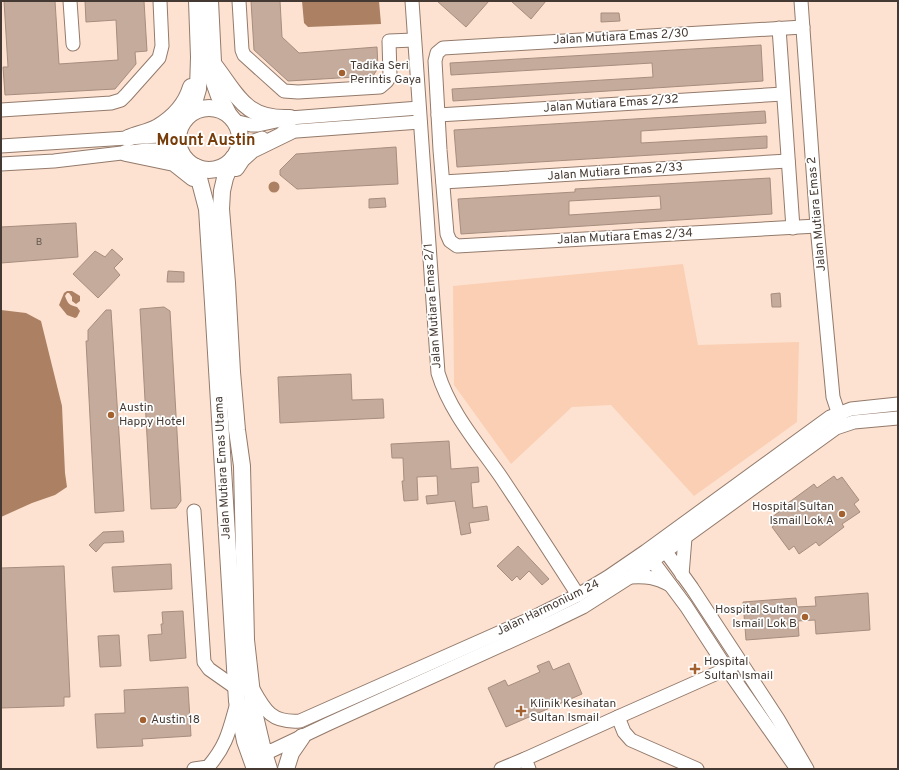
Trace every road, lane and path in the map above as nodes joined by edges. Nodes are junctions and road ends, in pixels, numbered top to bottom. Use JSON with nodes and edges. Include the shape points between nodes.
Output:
{"nodes":[{"id":1,"x":70,"y":1,"type":"edge"},
{"id":2,"x":160,"y":1,"type":"edge"},
{"id":3,"x":197,"y":1,"type":"edge"},
{"id":4,"x":210,"y":1,"type":"edge"},
{"id":5,"x":239,"y":1,"type":"edge"},
{"id":6,"x":412,"y":1,"type":"edge"},
{"id":7,"x":801,"y":1,"type":"edge"},
{"id":8,"x":803,"y":27,"type":"junction"},
{"id":9,"x":779,"y":28,"type":"junction"},
{"id":10,"x":414,"y":40,"type":"junction"},
{"id":11,"x":73,"y":44,"type":"dead end"},
{"id":12,"x":206,"y":63,"type":"junction"},
{"id":13,"x":783,"y":94,"type":"junction"},
{"id":14,"x":419,"y":108,"type":"junction"},
{"id":15,"x":1,"y":110,"type":"edge"},
{"id":16,"x":191,"y":113,"type":"junction"},
{"id":17,"x":438,"y":115,"type":"junction"},
{"id":18,"x":232,"y":118,"type":"junction"},
{"id":19,"x":420,"y":122,"type":"junction"},
{"id":20,"x":290,"y":124,"type":"junction"},
{"id":21,"x":181,"y":126,"type":"junction"},
{"id":22,"x":127,"y":145,"type":"junction"},
{"id":23,"x":1,"y":146,"type":"edge"},
{"id":24,"x":236,"y":154,"type":"junction"},
{"id":25,"x":184,"y":156,"type":"junction"},
{"id":26,"x":788,"y":161,"type":"junction"},
{"id":27,"x":1,"y":164,"type":"edge"},
{"id":28,"x":196,"y":166,"type":"junction"},
{"id":29,"x":443,"y":182,"type":"junction"},
{"id":30,"x":214,"y":209,"type":"junction"},
{"id":31,"x":817,"y":226,"type":"junction"},
{"id":32,"x":793,"y":228,"type":"junction"},
{"id":33,"x":898,"y":404,"type":"edge"},
{"id":34,"x":898,"y":418,"type":"edge"},
{"id":35,"x":840,"y":419,"type":"junction"},
{"id":36,"x":194,"y":511,"type":"dead end"},
{"id":37,"x":685,"y":538,"type":"junction"},
{"id":38,"x":663,"y":546,"type":"junction"},
{"id":39,"x":649,"y":556,"type":"junction"},
{"id":40,"x":682,"y":575,"type":"junction"},
{"id":41,"x":630,"y":577,"type":"junction"},
{"id":42,"x":671,"y":585,"type":"junction"},
{"id":43,"x":578,"y":595,"type":"junction"},
{"id":44,"x":740,"y":662,"type":"junction"},
{"id":45,"x":727,"y":669,"type":"junction"},
{"id":46,"x":240,"y":688,"type":"junction"},
{"id":47,"x":618,"y":716,"type":"junction"},
{"id":48,"x":302,"y":737,"type":"junction"},
{"id":49,"x":262,"y":750,"type":"junction"},
{"id":50,"x":527,"y":764,"type":"edge"},
{"id":51,"x":194,"y":769,"type":"edge"},
{"id":52,"x":255,"y":769,"type":"edge"},
{"id":53,"x":269,"y":769,"type":"edge"},
{"id":54,"x":286,"y":769,"type":"edge"},
{"id":55,"x":501,"y":769,"type":"edge"},
{"id":56,"x":697,"y":769,"type":"edge"},
{"id":57,"x":797,"y":769,"type":"edge"},
{"id":58,"x":807,"y":769,"type":"edge"}],
"edges":[{"from":1,"to":11,"type":"street"},
{"from":2,"to":15,"type":"street","via":[[162,46],[159,58],[118,101]]},
{"from":3,"to":12,"type":"main road","via":[[199,57]]},
{"from":4,"to":12,"type":"main road"},
{"from":5,"to":10,"type":"street","via":[[244,55],[284,91],[380,86],[390,76],[389,41]]},
{"from":6,"to":10,"type":"street","name":"Jalan Mutiara Emas 2/1"},
{"from":7,"to":8,"type":"street","name":"Jalan Mutiara Emas 2"},
{"from":8,"to":9,"type":"street","name":"Jalan Mutiara Emas 2/30"},
{"from":8,"to":31,"type":"street","name":"Jalan Mutiara Emas 2"},
{"from":9,"to":13,"type":"street"},
{"from":9,"to":17,"type":"street","name":"Jalan Mutiara Emas 2/30","via":[[447,48],[440,50],[435,57]]},
{"from":10,"to":14,"type":"street","name":"Jalan Mutiara Emas 2/1"},
{"from":12,"to":16,"type":"main road"},
{"from":12,"to":18,"type":"main road","via":[[219,96]]},
{"from":12,"to":20,"type":"main road","via":[[241,102],[253,111]]},
{"from":12,"to":22,"type":"main road","via":[[177,111],[157,128]]},
{"from":13,"to":17,"type":"street","name":"Jalan Mutiara Emas 2/32"},
{"from":13,"to":26,"type":"street"},
{"from":14,"to":19,"type":"street","name":"Jalan Mutiara Emas 2/1"},
{"from":14,"to":20,"type":"street"},
{"from":16,"to":18,"type":"main road","via":[[206,108],[222,110]]},
{"from":16,"to":21,"type":"main road"},
{"from":17,"to":29,"type":"street"},
{"from":18,"to":20,"type":"street","via":[[251,125]]},
{"from":18,"to":24,"type":"main road","via":[[239,129],[240,139]]},
{"from":19,"to":20,"type":"street"},
{"from":19,"to":43,"type":"street","name":"Jalan Mutiara Emas 2/1","via":[[438,373],[442,388]]},
{"from":20,"to":24,"type":"street","via":[[278,132],[251,142]]},
{"from":20,"to":30,"type":"main road","via":[[242,159]]},
{"from":21,"to":22,"type":"street","via":[[159,136]]},
{"from":21,"to":25,"type":"main road","via":[[178,141]]},
{"from":22,"to":23,"type":"street"},
{"from":22,"to":25,"type":"street"},
{"from":22,"to":27,"type":"street","via":[[54,161]]},
{"from":22,"to":30,"type":"main road","via":[[174,163],[188,173],[198,183]]},
{"from":24,"to":28,"type":"main road","via":[[224,166],[212,169]]},
{"from":24,"to":30,"type":"main road","name":"Jalan Mutiara Emas Utama"},
{"from":25,"to":28,"type":"main road"},
{"from":26,"to":29,"type":"street","name":"Jalan Mutiara Emas 2/33"},
{"from":26,"to":32,"type":"street"},
{"from":28,"to":30,"type":"main road","name":"Jalan Mutiara Emas Utama"},
{"from":29,"to":32,"type":"street","name":"Jalan Mutiara Emas 2/34","via":[[447,234],[450,241],[457,246]]},
{"from":30,"to":46,"type":"main road","name":"Jalan Mutiara Emas Utama","via":[[214,311]]},
{"from":31,"to":32,"type":"street","name":"Jalan Mutiara Emas 2/34"},
{"from":31,"to":35,"type":"street","name":"Jalan Mutiara Emas 2","via":[[833,397]]},
{"from":33,"to":35,"type":"street","name":"Jalan Harmonium 24","via":[[860,408]]},
{"from":34,"to":35,"type":"street","name":"Jalan Harmonium 24","via":[[854,422]]},
{"from":35,"to":37,"type":"street","name":"Jalan Harmonium 24","via":[[772,474]]},
{"from":35,"to":38,"type":"street","name":"Jalan Harmonium 24","via":[[824,421]]},
{"from":36,"to":46,"type":"street","via":[[204,662],[209,669]]},
{"from":37,"to":38,"type":"street","name":"Jalan Harmonium 24"},
{"from":37,"to":40,"type":"street"},
{"from":38,"to":39,"type":"street","name":"Jalan Harmonium 24"},
{"from":38,"to":40,"type":"street"},
{"from":39,"to":41,"type":"street","name":"Jalan Harmonium 24"},
{"from":39,"to":42,"type":"street"},
{"from":39,"to":43,"type":"street","name":"Jalan Harmonium 24"},
{"from":40,"to":44,"type":"street"},
{"from":41,"to":42,"type":"street","via":[[648,576]]},
{"from":41,"to":48,"type":"street","name":"Jalan Harmonium 24","via":[[583,607]]},
{"from":42,"to":45,"type":"street"},
{"from":43,"to":46,"type":"street","name":"Jalan Harmonium 24","via":[[530,619],[300,721],[284,721],[273,716]]},
{"from":44,"to":45,"type":"street"},
{"from":44,"to":58,"type":"street"},
{"from":45,"to":47,"type":"street"},
{"from":45,"to":57,"type":"street"},
{"from":46,"to":49,"type":"main road","via":[[254,712]]},
{"from":46,"to":51,"type":"street","via":[[226,743],[208,767]]},
{"from":46,"to":52,"type":"main road","name":"Jalan Mutiara Emas Utama","via":[[245,741]]},
{"from":47,"to":50,"type":"street"},
{"from":47,"to":56,"type":"street","via":[[624,732],[631,740]]},
{"from":48,"to":49,"type":"street","name":"Jalan Harmonium 24","via":[[271,751]]},
{"from":48,"to":54,"type":"main road","via":[[291,753]]},
{"from":49,"to":53,"type":"main road"},
{"from":50,"to":55,"type":"street"}]}
